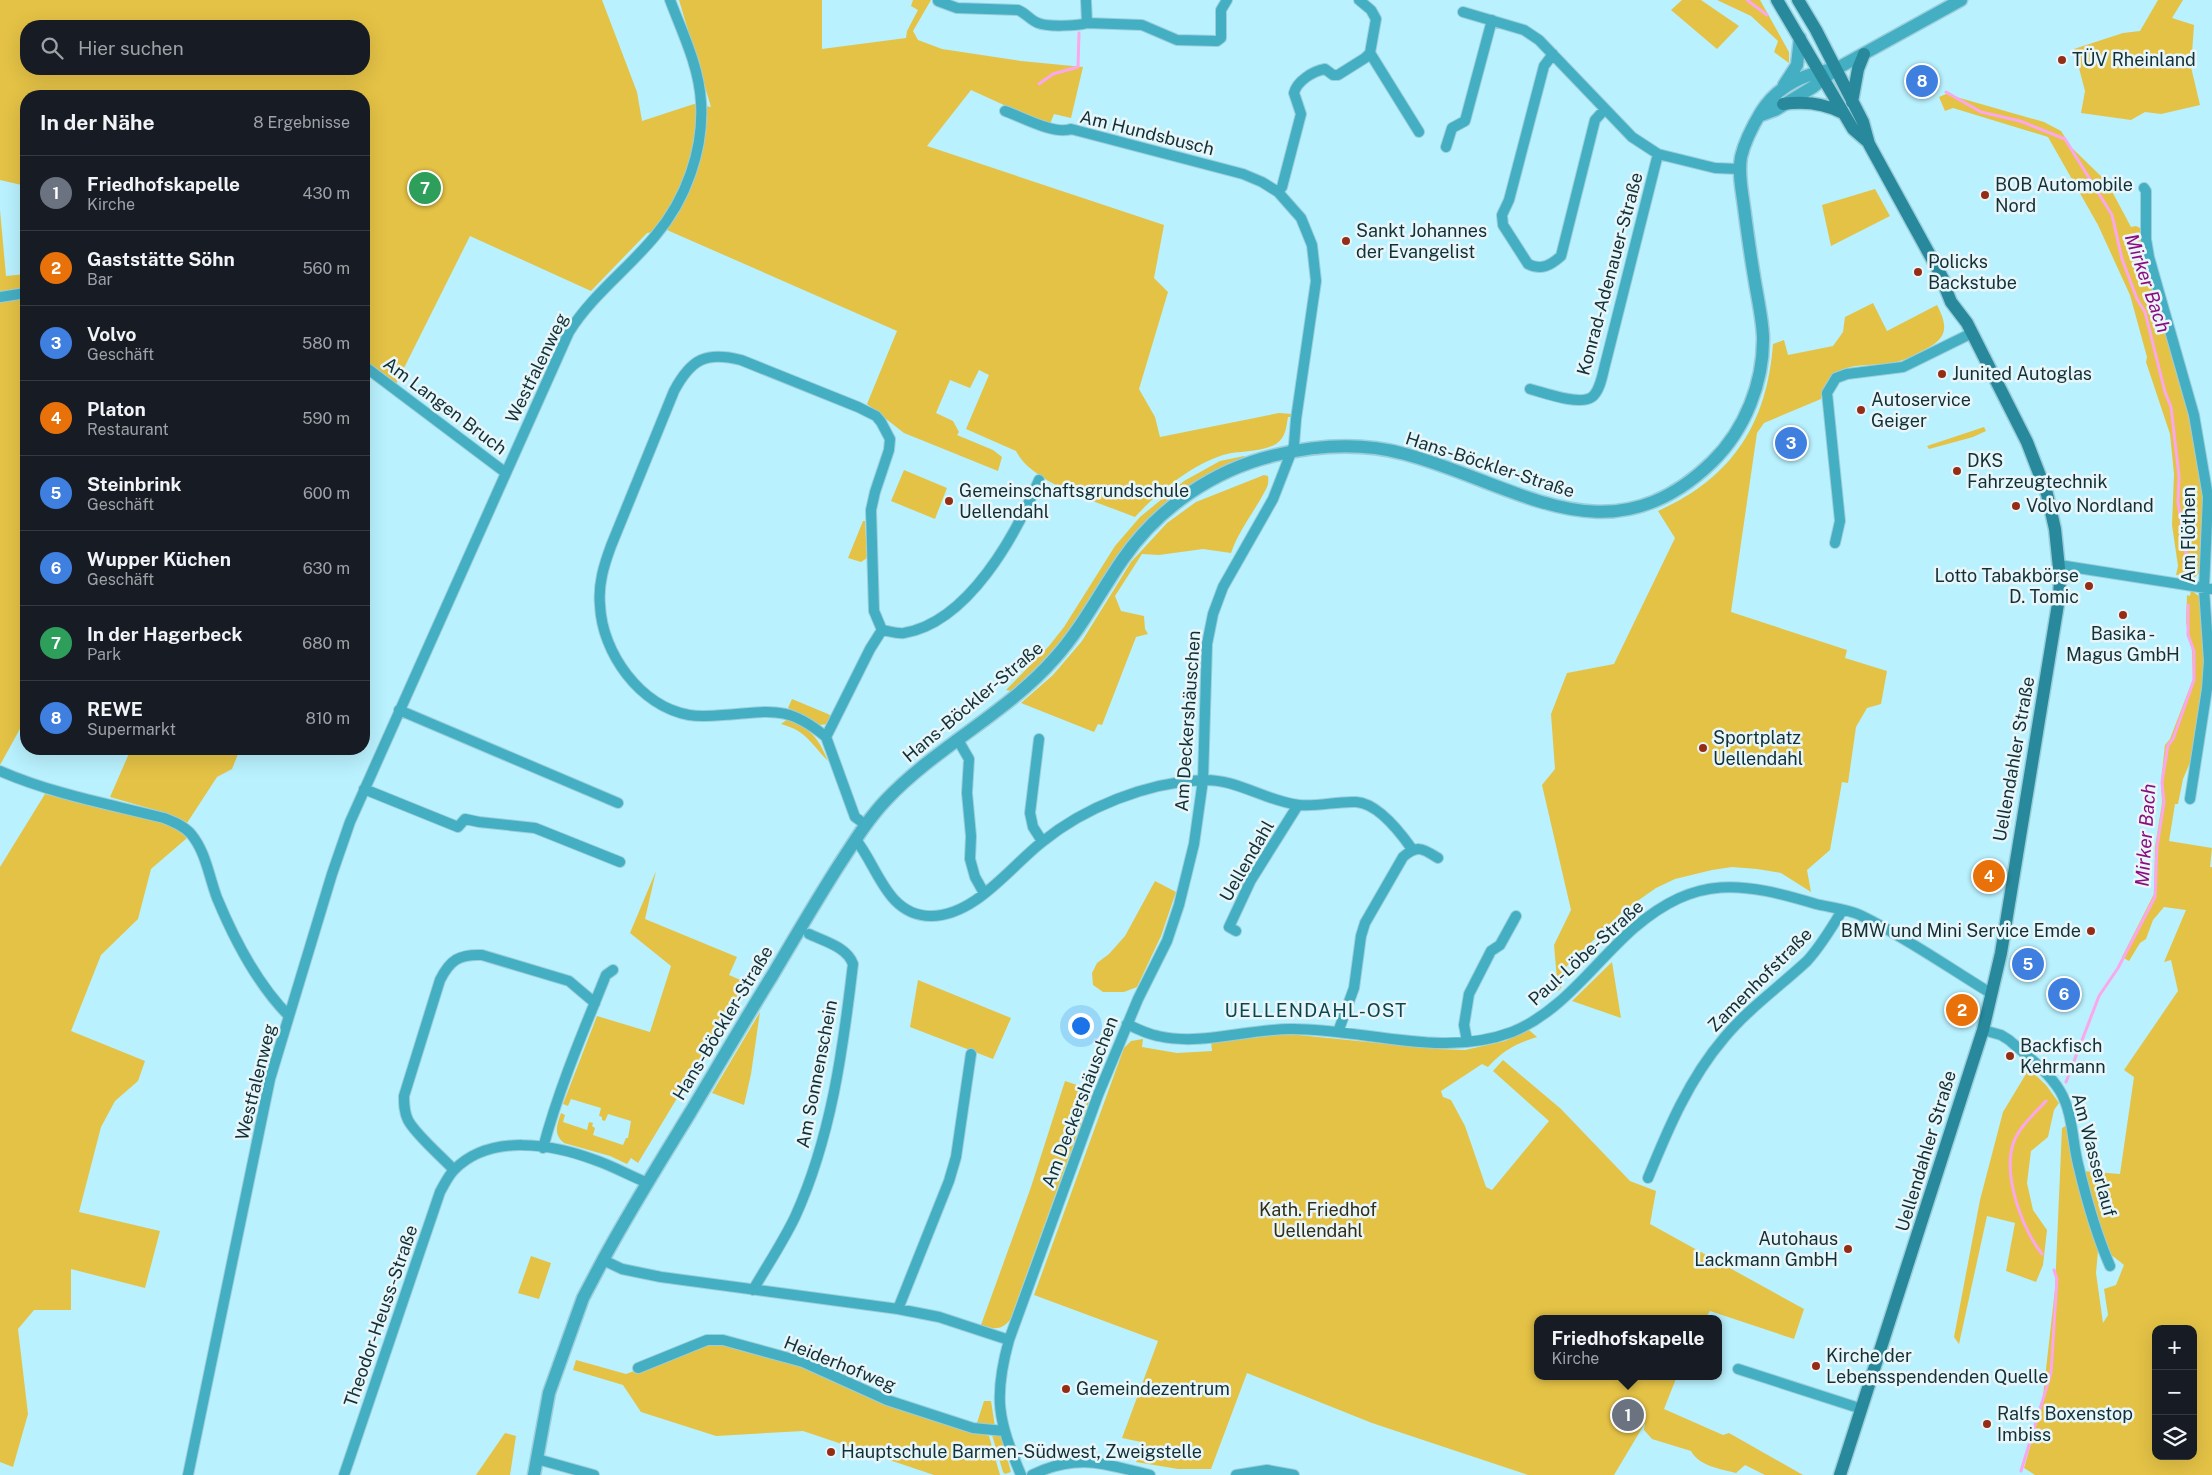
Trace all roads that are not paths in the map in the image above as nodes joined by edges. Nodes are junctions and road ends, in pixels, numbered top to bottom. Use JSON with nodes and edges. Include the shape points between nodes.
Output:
{"nodes":[{"id":1,"x":670,"y":0,"type":"edge"},
{"id":2,"x":1086,"y":0,"type":"edge"},
{"id":3,"x":1227,"y":0,"type":"edge"},
{"id":4,"x":1359,"y":0,"type":"edge"},
{"id":5,"x":1777,"y":0,"type":"edge"},
{"id":6,"x":1798,"y":0,"type":"edge"},
{"id":7,"x":1961,"y":0,"type":"edge"},
{"id":8,"x":938,"y":1,"type":"dead end"},
{"id":9,"x":1463,"y":12,"type":"dead end"},
{"id":10,"x":1492,"y":20,"type":"junction"},
{"id":11,"x":1087,"y":23,"type":"junction"},
{"id":12,"x":1800,"y":38,"type":"junction"},
{"id":13,"x":1370,"y":52,"type":"junction"},
{"id":14,"x":1552,"y":54,"type":"junction"},
{"id":15,"x":1864,"y":54,"type":"junction"},
{"id":16,"x":1836,"y":69,"type":"junction"},
{"id":17,"x":1821,"y":75,"type":"junction"},
{"id":18,"x":1781,"y":89,"type":"junction"},
{"id":19,"x":1852,"y":102,"type":"junction"},
{"id":20,"x":1783,"y":104,"type":"junction"},
{"id":21,"x":1605,"y":109,"type":"junction"},
{"id":22,"x":1005,"y":111,"type":"dead end"},
{"id":23,"x":1843,"y":113,"type":"junction"},
{"id":24,"x":1759,"y":116,"type":"junction"},
{"id":25,"x":1418,"y":132,"type":"dead end"},
{"id":26,"x":1870,"y":144,"type":"junction"},
{"id":27,"x":1446,"y":147,"type":"dead end"},
{"id":28,"x":1658,"y":154,"type":"junction"},
{"id":29,"x":1739,"y":169,"type":"junction"},
{"id":30,"x":2144,"y":188,"type":"dead end"},
{"id":31,"x":1278,"y":192,"type":"junction"},
{"id":32,"x":20,"y":293,"type":"edge"},
{"id":33,"x":0,"y":297,"type":"edge"},
{"id":34,"x":1969,"y":328,"type":"junction"},
{"id":35,"x":370,"y":371,"type":"edge"},
{"id":36,"x":1530,"y":389,"type":"dead end"},
{"id":37,"x":1292,"y":452,"type":"junction"},
{"id":38,"x":506,"y":473,"type":"junction"},
{"id":39,"x":1039,"y":480,"type":"dead end"},
{"id":40,"x":1835,"y":543,"type":"dead end"},
{"id":41,"x":2059,"y":565,"type":"junction"},
{"id":42,"x":2208,"y":589,"type":"edge"},
{"id":43,"x":882,"y":630,"type":"junction"},
{"id":44,"x":399,"y":710,"type":"junction"},
{"id":45,"x":826,"y":737,"type":"junction"},
{"id":46,"x":1039,"y":739,"type":"dead end"},
{"id":47,"x":958,"y":740,"type":"junction"},
{"id":48,"x":0,"y":771,"type":"edge"},
{"id":49,"x":1203,"y":780,"type":"junction"},
{"id":50,"x":364,"y":789,"type":"junction"},
{"id":51,"x":2190,"y":799,"type":"dead end"},
{"id":52,"x":618,"y":803,"type":"dead end"},
{"id":53,"x":1298,"y":805,"type":"junction"},
{"id":54,"x":866,"y":825,"type":"junction"},
{"id":55,"x":856,"y":840,"type":"junction"},
{"id":56,"x":1042,"y":841,"type":"junction"},
{"id":57,"x":1412,"y":849,"type":"junction"},
{"id":58,"x":1438,"y":858,"type":"dead end"},
{"id":59,"x":620,"y":862,"type":"dead end"},
{"id":60,"x":984,"y":893,"type":"junction"},
{"id":61,"x":1842,"y":911,"type":"junction"},
{"id":62,"x":1516,"y":916,"type":"dead end"},
{"id":63,"x":1236,"y":931,"type":"dead end"},
{"id":64,"x":809,"y":934,"type":"dead end"},
{"id":65,"x":613,"y":970,"type":"dead end"},
{"id":66,"x":1992,"y":994,"type":"junction"},
{"id":67,"x":595,"y":1003,"type":"junction"},
{"id":68,"x":288,"y":1016,"type":"junction"},
{"id":69,"x":1127,"y":1024,"type":"junction"},
{"id":70,"x":1983,"y":1030,"type":"junction"},
{"id":71,"x":1338,"y":1032,"type":"junction"},
{"id":72,"x":1468,"y":1041,"type":"junction"},
{"id":73,"x":971,"y":1054,"type":"dead end"},
{"id":74,"x":543,"y":1148,"type":"junction"},
{"id":75,"x":454,"y":1170,"type":"junction"},
{"id":76,"x":1648,"y":1178,"type":"dead end"},
{"id":77,"x":648,"y":1183,"type":"junction"},
{"id":78,"x":603,"y":1260,"type":"junction"},
{"id":79,"x":2110,"y":1266,"type":"dead end"},
{"id":80,"x":753,"y":1290,"type":"junction"},
{"id":81,"x":898,"y":1309,"type":"junction"},
{"id":82,"x":1009,"y":1340,"type":"junction"},
{"id":83,"x":638,"y":1368,"type":"dead end"},
{"id":84,"x":1738,"y":1368,"type":"dead end"},
{"id":85,"x":1862,"y":1409,"type":"junction"},
{"id":86,"x":1004,"y":1431,"type":"junction"},
{"id":87,"x":537,"y":1459,"type":"junction"},
{"id":88,"x":1112,"y":1470,"type":"edge"},
{"id":89,"x":188,"y":1475,"type":"edge"},
{"id":90,"x":344,"y":1475,"type":"edge"},
{"id":91,"x":534,"y":1475,"type":"edge"},
{"id":92,"x":594,"y":1475,"type":"edge"},
{"id":93,"x":1021,"y":1475,"type":"edge"},
{"id":94,"x":1032,"y":1475,"type":"edge"},
{"id":95,"x":1150,"y":1475,"type":"edge"},
{"id":96,"x":1236,"y":1475,"type":"edge"},
{"id":97,"x":1294,"y":1475,"type":"edge"},
{"id":98,"x":1840,"y":1475,"type":"edge"}],
"edges":[{"from":1,"to":38,"type":"street","name":"Westfalenweg","via":[[694,66],[701,103],[696,153],[690,176],[680,199],[655,236],[578,317]]},
{"from":2,"to":11,"type":"street"},
{"from":3,"to":11,"type":"street","via":[[1221,10],[1221,38],[1217,41],[1176,40],[1142,25]]},
{"from":4,"to":13,"type":"street","via":[[1375,11]]},
{"from":5,"to":12,"type":"main road","name":"Uellendahler Straße"},
{"from":6,"to":16,"type":"main road","name":"Uellendahler Straße"},
{"from":7,"to":15,"type":"street"},
{"from":8,"to":11,"type":"street","via":[[957,8],[1018,10],[1044,25]]},
{"from":9,"to":10,"type":"street","name":"Konrad-Adenauer-Straße"},
{"from":10,"to":14,"type":"street","name":"Konrad-Adenauer-Straße","via":[[1524,30]]},
{"from":10,"to":27,"type":"street","via":[[1465,120],[1452,128]]},
{"from":12,"to":17,"type":"main road","name":"Uellendahler Straße"},
{"from":12,"to":18,"type":"street","via":[[1797,65]]},
{"from":13,"to":25,"type":"street"},
{"from":13,"to":31,"type":"street","via":[[1338,76],[1325,69],[1298,82],[1294,93],[1301,114]]},
{"from":14,"to":21,"type":"street","name":"Konrad-Adenauer-Straße"},
{"from":14,"to":21,"type":"street","via":[[1544,66],[1509,200],[1502,214],[1503,225],[1532,266],[1550,265],[1561,256],[1595,120]]},
{"from":15,"to":16,"type":"street"},
{"from":15,"to":19,"type":"main road"},
{"from":16,"to":17,"type":"street"},
{"from":16,"to":19,"type":"main road","name":"Uellendahler Straße"},
{"from":17,"to":18,"type":"street","name":"Hans-Böckler-Straße","via":[[1806,75]]},
{"from":17,"to":20,"type":"street"},
{"from":17,"to":23,"type":"main road","name":"Uellendahler Straße"},
{"from":18,"to":24,"type":"street","name":"Hans-Böckler-Straße","via":[[1768,100]]},
{"from":19,"to":26,"type":"main road","name":"Uellendahler Straße"},
{"from":20,"to":23,"type":"main road","via":[[1822,104]]},
{"from":20,"to":24,"type":"street"},
{"from":21,"to":28,"type":"street","name":"Konrad-Adenauer-Straße","via":[[1632,137]]},
{"from":22,"to":31,"type":"street","name":"Am Hundsbusch","via":[[1053,129],[1071,129],[1243,174]]},
{"from":23,"to":26,"type":"main road","name":"Uellendahler Straße"},
{"from":24,"to":29,"type":"street","name":"Hans-Böckler-Straße","via":[[1746,137]]},
{"from":26,"to":34,"type":"main road","name":"Uellendahler Straße","via":[[1939,272],[1951,302]]},
{"from":28,"to":29,"type":"street","name":"Konrad-Adenauer-Straße","via":[[1715,168]]},
{"from":28,"to":36,"type":"street","name":"Konrad-Adenauer-Straße","via":[[1606,360],[1593,397],[1582,402]]},
{"from":29,"to":37,"type":"street","name":"Hans-Böckler-Straße","via":[[1763,336],[1759,373],[1747,413],[1730,443],[1685,486],[1642,506],[1592,513],[1550,506],[1403,453],[1331,447]]},
{"from":30,"to":42,"type":"street","name":"Am Flöthen","via":[[2149,257],[2194,415],[2203,461],[2208,498]]},
{"from":31,"to":37,"type":"street","name":"Am Deckershäuschen","via":[[1301,218],[1312,245],[1316,274]]},
{"from":32,"to":33,"type":"street"},
{"from":34,"to":40,"type":"street","via":[[1903,367],[1836,378],[1827,393],[1840,521]]},
{"from":34,"to":41,"type":"main road","name":"Uellendahler Straße","via":[[2048,494]]},
{"from":35,"to":38,"type":"street","name":"Am Langen Bruch"},
{"from":37,"to":47,"type":"street","name":"Hans-Böckler-Straße","via":[[1233,470],[1168,509],[1132,547],[1076,632],[1052,662]]},
{"from":37,"to":49,"type":"street","name":"Am Deckershäuschen","via":[[1273,499],[1223,587],[1213,614],[1207,644]]},
{"from":38,"to":44,"type":"street","name":"Westfalenweg"},
{"from":39,"to":43,"type":"street","via":[[1004,546],[977,584],[956,606],[918,629],[902,633]]},
{"from":41,"to":42,"type":"street"},
{"from":41,"to":66,"type":"main road","name":"Uellendahler Straße","via":[[2060,598]]},
{"from":42,"to":51,"type":"street","name":"Am Flöthen","via":[[2207,689]]},
{"from":43,"to":45,"type":"street"},
{"from":43,"to":45,"type":"street","via":[[874,611],[871,510],[889,450],[890,439],[882,422],[858,407],[741,360],[713,356],[695,362],[674,391],[602,570],[602,623],[621,666],[646,694],[665,707],[687,715],[702,716],[779,711],[807,722]]},
{"from":44,"to":50,"type":"street","name":"Westfalenweg"},
{"from":44,"to":52,"type":"street"},
{"from":45,"to":54,"type":"street","via":[[855,817]]},
{"from":46,"to":56,"type":"street","via":[[1030,813],[1033,827]]},
{"from":47,"to":54,"type":"street","name":"Hans-Böckler-Straße","via":[[904,783]]},
{"from":47,"to":60,"type":"street","via":[[969,759],[970,859]]},
{"from":48,"to":68,"type":"street","via":[[33,785],[164,818],[190,833],[201,850],[231,928],[270,994]]},
{"from":49,"to":53,"type":"street","name":"Uellendahl","via":[[1225,781]]},
{"from":49,"to":56,"type":"street","name":"Uellendahl","via":[[1169,783],[1136,791],[1078,818]]},
{"from":49,"to":69,"type":"street","name":"Am Deckershäuschen","via":[[1194,844],[1179,905],[1166,941]]},
{"from":50,"to":59,"type":"street","via":[[458,827],[465,819],[535,828]]},
{"from":50,"to":68,"type":"street","name":"Westfalenweg","via":[[338,857]]},
{"from":53,"to":57,"type":"street","name":"Uellendahl","via":[[1364,803],[1400,831]]},
{"from":53,"to":63,"type":"street","name":"Uellendahl","via":[[1251,880],[1229,926]]},
{"from":54,"to":55,"type":"street","name":"Hans-Böckler-Straße"},
{"from":55,"to":60,"type":"street","name":"Uellendahl","via":[[891,897],[909,910],[930,916],[949,914],[969,905]]},
{"from":55,"to":77,"type":"street","name":"Hans-Böckler-Straße","via":[[814,904]]},
{"from":56,"to":60,"type":"street","name":"Uellendahl"},
{"from":57,"to":58,"type":"street","via":[[1422,848]]},
{"from":57,"to":71,"type":"street","via":[[1403,857],[1365,923],[1354,988]]},
{"from":61,"to":66,"type":"street","name":"Paul-Löbe-Straße","via":[[1859,914]]},
{"from":61,"to":72,"type":"street","name":"Paul-Löbe-Straße","via":[[1761,889],[1714,887],[1693,892],[1653,913],[1556,1005],[1532,1022],[1496,1037]]},
{"from":61,"to":76,"type":"street","name":"Zamenhofstraße","via":[[1823,943],[1753,1006],[1702,1067]]},
{"from":62,"to":72,"type":"street","via":[[1500,945],[1491,951],[1469,994],[1464,1025]]},
{"from":64,"to":80,"type":"street","name":"Am Sonnenschein","via":[[845,951],[851,958],[846,1024],[816,1162],[794,1217]]},
{"from":65,"to":67,"type":"street","via":[[606,975]]},
{"from":66,"to":70,"type":"main road","name":"Uellendahler Straße"},
{"from":67,"to":74,"type":"street","via":[[554,1107]]},
{"from":67,"to":75,"type":"street","via":[[569,981],[482,955],[469,954],[447,966],[404,1096],[404,1110],[414,1129]]},
{"from":68,"to":89,"type":"street","name":"Westfalenweg","via":[[270,1078]]},
{"from":69,"to":71,"type":"street","via":[[1155,1036],[1174,1038],[1204,1038],[1273,1029]]},
{"from":69,"to":82,"type":"street","name":"Am Deckershäuschen"},
{"from":70,"to":79,"type":"street","name":"Am Wasserlauf","via":[[2009,1040],[2062,1093],[2078,1164]]},
{"from":70,"to":85,"type":"main road","name":"Uellendahler Straße"},
{"from":71,"to":72,"type":"street","via":[[1448,1043]]},
{"from":73,"to":81,"type":"street","via":[[950,1181]]},
{"from":74,"to":75,"type":"street","name":"Theodor-Heuss-Straße","via":[[501,1146],[477,1154]]},
{"from":74,"to":77,"type":"street","name":"Theodor-Heuss-Straße","via":[[593,1159]]},
{"from":75,"to":90,"type":"street","name":"Theodor-Heuss-Straße","via":[[440,1192]]},
{"from":77,"to":78,"type":"street","name":"Hans-Böckler-Straße"},
{"from":78,"to":80,"type":"street","via":[[622,1269],[661,1277]]},
{"from":78,"to":87,"type":"street","name":"Hans-Böckler-Straße","via":[[583,1298],[549,1393]]},
{"from":80,"to":81,"type":"street"},
{"from":81,"to":82,"type":"street","via":[[939,1317]]},
{"from":82,"to":86,"type":"street","name":"Am Deckershäuschen","via":[[999,1381]]},
{"from":83,"to":86,"type":"street","name":"Heiderhofweg","via":[[707,1340],[723,1340],[802,1362],[897,1404],[973,1428]]},
{"from":84,"to":85,"type":"street"},
{"from":85,"to":98,"type":"main road","name":"Uellendahler Straße"},
{"from":86,"to":93,"type":"street","name":"Am Deckershäuschen"},
{"from":87,"to":91,"type":"street","name":"Hans-Böckler-Straße"},
{"from":87,"to":92,"type":"street"},
{"from":88,"to":94,"type":"street","via":[[1084,1461],[1069,1462]]},
{"from":88,"to":95,"type":"street"},
{"from":96,"to":97,"type":"street","via":[[1267,1470]]}]}
